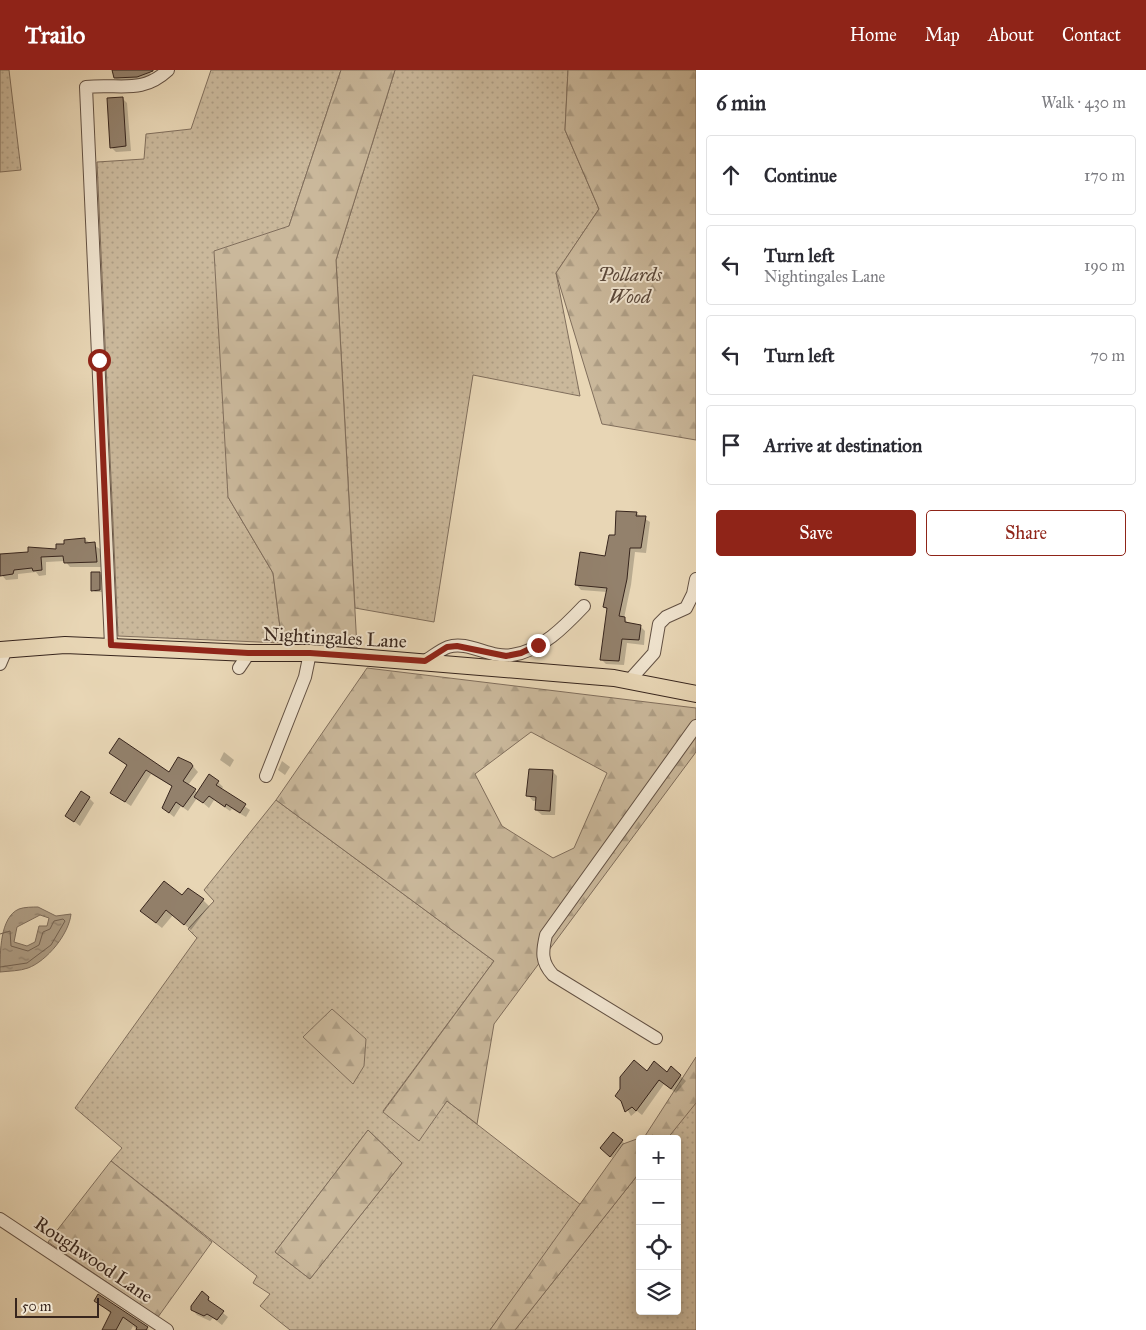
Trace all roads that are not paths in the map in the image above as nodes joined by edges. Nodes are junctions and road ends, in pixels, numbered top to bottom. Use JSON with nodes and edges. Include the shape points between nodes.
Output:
{"nodes":[{"id":1,"x":168,"y":70,"type":"edge"},
{"id":2,"x":696,"y":579,"type":"edge"},
{"id":3,"x":584,"y":606,"type":"dead end"},
{"id":4,"x":111,"y":645,"type":"junction"},
{"id":5,"x":248,"y":653,"type":"junction"},
{"id":6,"x":310,"y":653,"type":"junction"},
{"id":7,"x":2,"y":655,"type":"edge"},
{"id":8,"x":425,"y":661,"type":"junction"},
{"id":9,"x":240,"y":668,"type":"dead end"},
{"id":10,"x":628,"y":682,"type":"junction"},
{"id":11,"x":696,"y":694,"type":"edge"},
{"id":12,"x":696,"y":726,"type":"edge"},
{"id":13,"x":266,"y":776,"type":"dead end"},
{"id":14,"x":656,"y":1038,"type":"dead end"},
{"id":15,"x":0,"y":1219,"type":"edge"},
{"id":16,"x":167,"y":1330,"type":"edge"}],
"edges":[{"from":1,"to":4,"type":"street","via":[[152,83],[133,87],[86,87]]},
{"from":2,"to":10,"type":"street","via":[[694,594],[686,608],[659,624],[654,653]]},
{"from":3,"to":8,"type":"street","via":[[561,630],[521,653],[506,656],[457,646],[447,647]]},
{"from":4,"to":5,"type":"main road","name":"Nightingales Lane"},
{"from":4,"to":7,"type":"main road","name":"Nightingales Lane","via":[[65,645]]},
{"from":5,"to":6,"type":"main road","name":"Nightingales Lane"},
{"from":5,"to":9,"type":"street"},
{"from":6,"to":8,"type":"main road","name":"Nightingales Lane"},
{"from":6,"to":13,"type":"street","via":[[305,677]]},
{"from":8,"to":10,"type":"main road","name":"Nightingales Lane","via":[[614,678]]},
{"from":10,"to":11,"type":"main road","name":"Nightingales Lane"},
{"from":12,"to":14,"type":"street","via":[[546,935],[542,952],[545,966],[553,975]]},
{"from":15,"to":16,"type":"street","name":"Roughwood Lane"}]}
